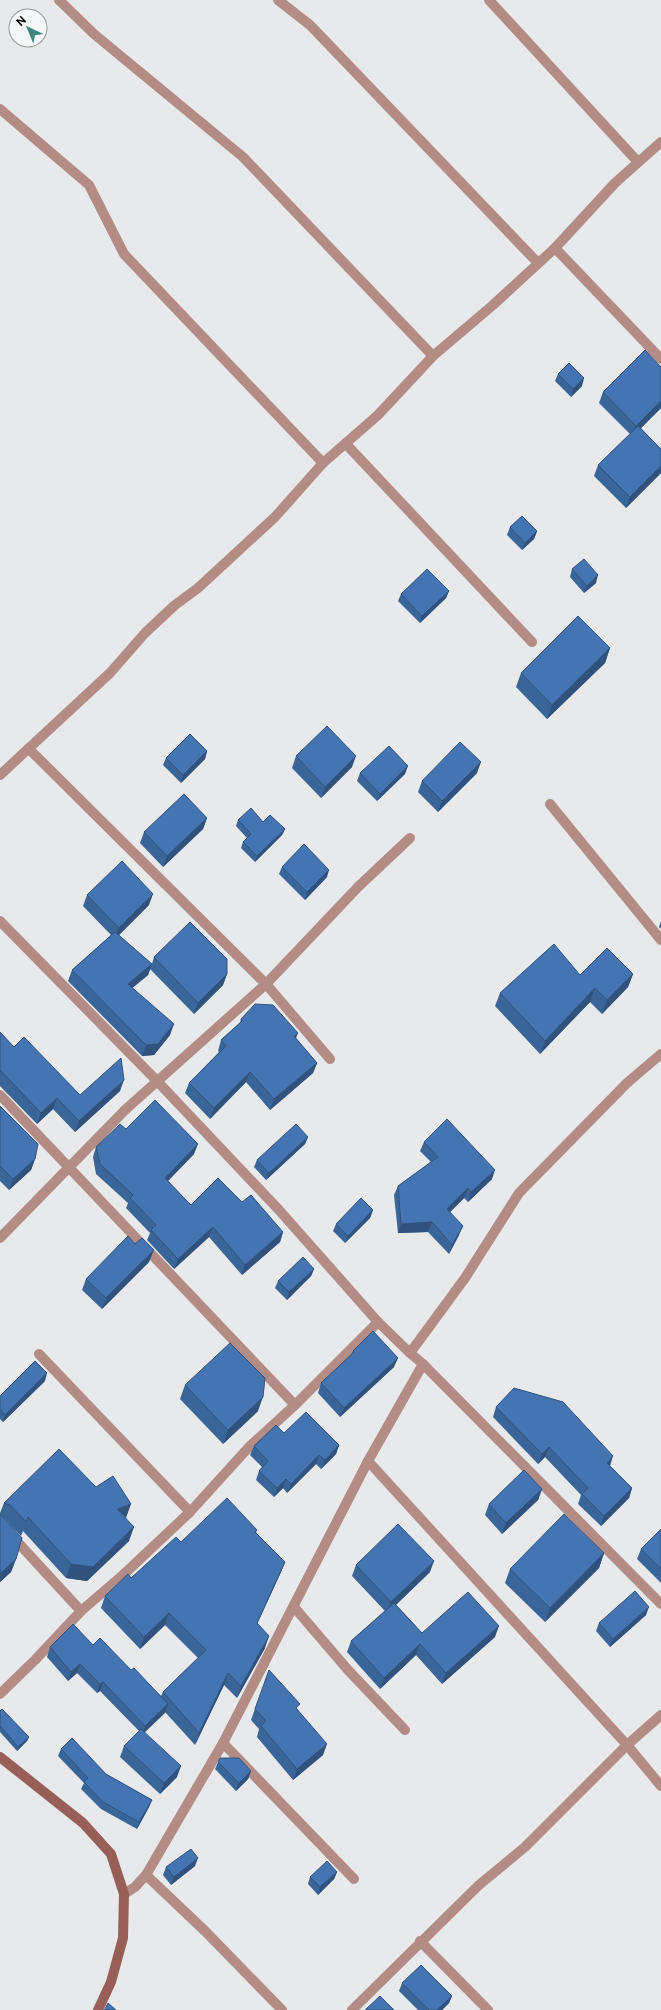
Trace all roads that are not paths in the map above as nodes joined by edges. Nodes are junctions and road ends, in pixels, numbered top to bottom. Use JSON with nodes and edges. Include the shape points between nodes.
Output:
{"nodes":[{"id":1,"x":59,"y":0,"type":"edge"},
{"id":2,"x":278,"y":0,"type":"edge"},
{"id":3,"x":489,"y":0,"type":"edge"},
{"id":4,"x":0,"y":109,"type":"edge"},
{"id":5,"x":659,"y":147,"type":"edge"},
{"id":6,"x":638,"y":162,"type":"junction"},
{"id":7,"x":555,"y":248,"type":"junction"},
{"id":8,"x":538,"y":263,"type":"junction"},
{"id":9,"x":433,"y":356,"type":"junction"},
{"id":10,"x":661,"y":359,"type":"edge"},
{"id":11,"x":346,"y":444,"type":"junction"},
{"id":12,"x":323,"y":463,"type":"junction"},
{"id":13,"x":532,"y":642,"type":"dead end"},
{"id":14,"x":29,"y":749,"type":"junction"},
{"id":15,"x":0,"y":775,"type":"edge"},
{"id":16,"x":550,"y":804,"type":"dead end"},
{"id":17,"x":410,"y":838,"type":"dead end"},
{"id":18,"x":0,"y":921,"type":"edge"},
{"id":19,"x":661,"y":940,"type":"edge"},
{"id":20,"x":266,"y":984,"type":"junction"},
{"id":21,"x":661,"y":1054,"type":"edge"},
{"id":22,"x":330,"y":1059,"type":"dead end"},
{"id":23,"x":157,"y":1081,"type":"junction"},
{"id":24,"x":0,"y":1096,"type":"edge"},
{"id":25,"x":68,"y":1167,"type":"junction"},
{"id":26,"x":0,"y":1238,"type":"edge"},
{"id":27,"x":378,"y":1322,"type":"junction"},
{"id":28,"x":410,"y":1353,"type":"junction"},
{"id":29,"x":39,"y":1354,"type":"dead end"},
{"id":30,"x":423,"y":1364,"type":"junction"},
{"id":31,"x":295,"y":1405,"type":"junction"},
{"id":32,"x":368,"y":1461,"type":"junction"},
{"id":33,"x":190,"y":1512,"type":"junction"},
{"id":34,"x":0,"y":1523,"type":"edge"},
{"id":35,"x":661,"y":1604,"type":"edge"},
{"id":36,"x":294,"y":1607,"type":"junction"},
{"id":37,"x":81,"y":1611,"type":"junction"},
{"id":38,"x":0,"y":1694,"type":"edge"},
{"id":39,"x":661,"y":1715,"type":"edge"},
{"id":40,"x":405,"y":1730,"type":"dead end"},
{"id":41,"x":223,"y":1743,"type":"junction"},
{"id":42,"x":627,"y":1745,"type":"junction"},
{"id":43,"x":0,"y":1757,"type":"edge"},
{"id":44,"x":661,"y":1786,"type":"edge"},
{"id":45,"x":146,"y":1875,"type":"junction"},
{"id":46,"x":354,"y":1879,"type":"dead end"},
{"id":47,"x":124,"y":1894,"type":"junction"},
{"id":48,"x":420,"y":1941,"type":"junction"},
{"id":49,"x":98,"y":2010,"type":"edge"},
{"id":50,"x":282,"y":2010,"type":"edge"},
{"id":51,"x":352,"y":2010,"type":"edge"},
{"id":52,"x":488,"y":2010,"type":"edge"}],
"edges":[{"from":1,"to":9,"type":"street","via":[[94,34],[243,157]]},
{"from":2,"to":8,"type":"street","via":[[310,25]]},
{"from":3,"to":6,"type":"street"},
{"from":4,"to":12,"type":"street","via":[[89,185],[124,254]]},
{"from":5,"to":6,"type":"street"},
{"from":6,"to":7,"type":"street","via":[[614,183]]},
{"from":7,"to":8,"type":"street"},
{"from":7,"to":10,"type":"street"},
{"from":8,"to":9,"type":"street"},
{"from":9,"to":11,"type":"street","via":[[378,415]]},
{"from":11,"to":12,"type":"street"},
{"from":11,"to":13,"type":"street"},
{"from":12,"to":14,"type":"street","via":[[275,517],[198,588],[160,619],[110,673]]},
{"from":14,"to":15,"type":"street"},
{"from":14,"to":20,"type":"street"},
{"from":16,"to":19,"type":"street"},
{"from":17,"to":20,"type":"street","via":[[358,887]]},
{"from":18,"to":23,"type":"street"},
{"from":20,"to":22,"type":"street"},
{"from":20,"to":23,"type":"street"},
{"from":21,"to":28,"type":"street","via":[[627,1083],[519,1194],[465,1278]]},
{"from":23,"to":25,"type":"street"},
{"from":23,"to":27,"type":"street","via":[[279,1210]]},
{"from":24,"to":25,"type":"street"},
{"from":25,"to":26,"type":"street"},
{"from":25,"to":31,"type":"street"},
{"from":27,"to":28,"type":"street"},
{"from":27,"to":31,"type":"street"},
{"from":28,"to":30,"type":"street"},
{"from":29,"to":33,"type":"street"},
{"from":30,"to":32,"type":"street"},
{"from":30,"to":35,"type":"street"},
{"from":31,"to":33,"type":"street","via":[[249,1447]]},
{"from":32,"to":36,"type":"street"},
{"from":32,"to":42,"type":"street"},
{"from":33,"to":37,"type":"street"},
{"from":34,"to":37,"type":"street"},
{"from":36,"to":40,"type":"street","via":[[348,1670]]},
{"from":36,"to":41,"type":"street"},
{"from":37,"to":38,"type":"street"},
{"from":39,"to":42,"type":"street"},
{"from":41,"to":45,"type":"street"},
{"from":41,"to":46,"type":"street"},
{"from":42,"to":44,"type":"street"},
{"from":42,"to":48,"type":"street","via":[[525,1847],[479,1885]]},
{"from":43,"to":47,"type":"main road","via":[[83,1823],[111,1854]]},
{"from":45,"to":47,"type":"street"},
{"from":45,"to":50,"type":"street"},
{"from":47,"to":49,"type":"main road","via":[[123,1938],[111,1982]]},
{"from":48,"to":51,"type":"street"},
{"from":48,"to":52,"type":"street"}]}
